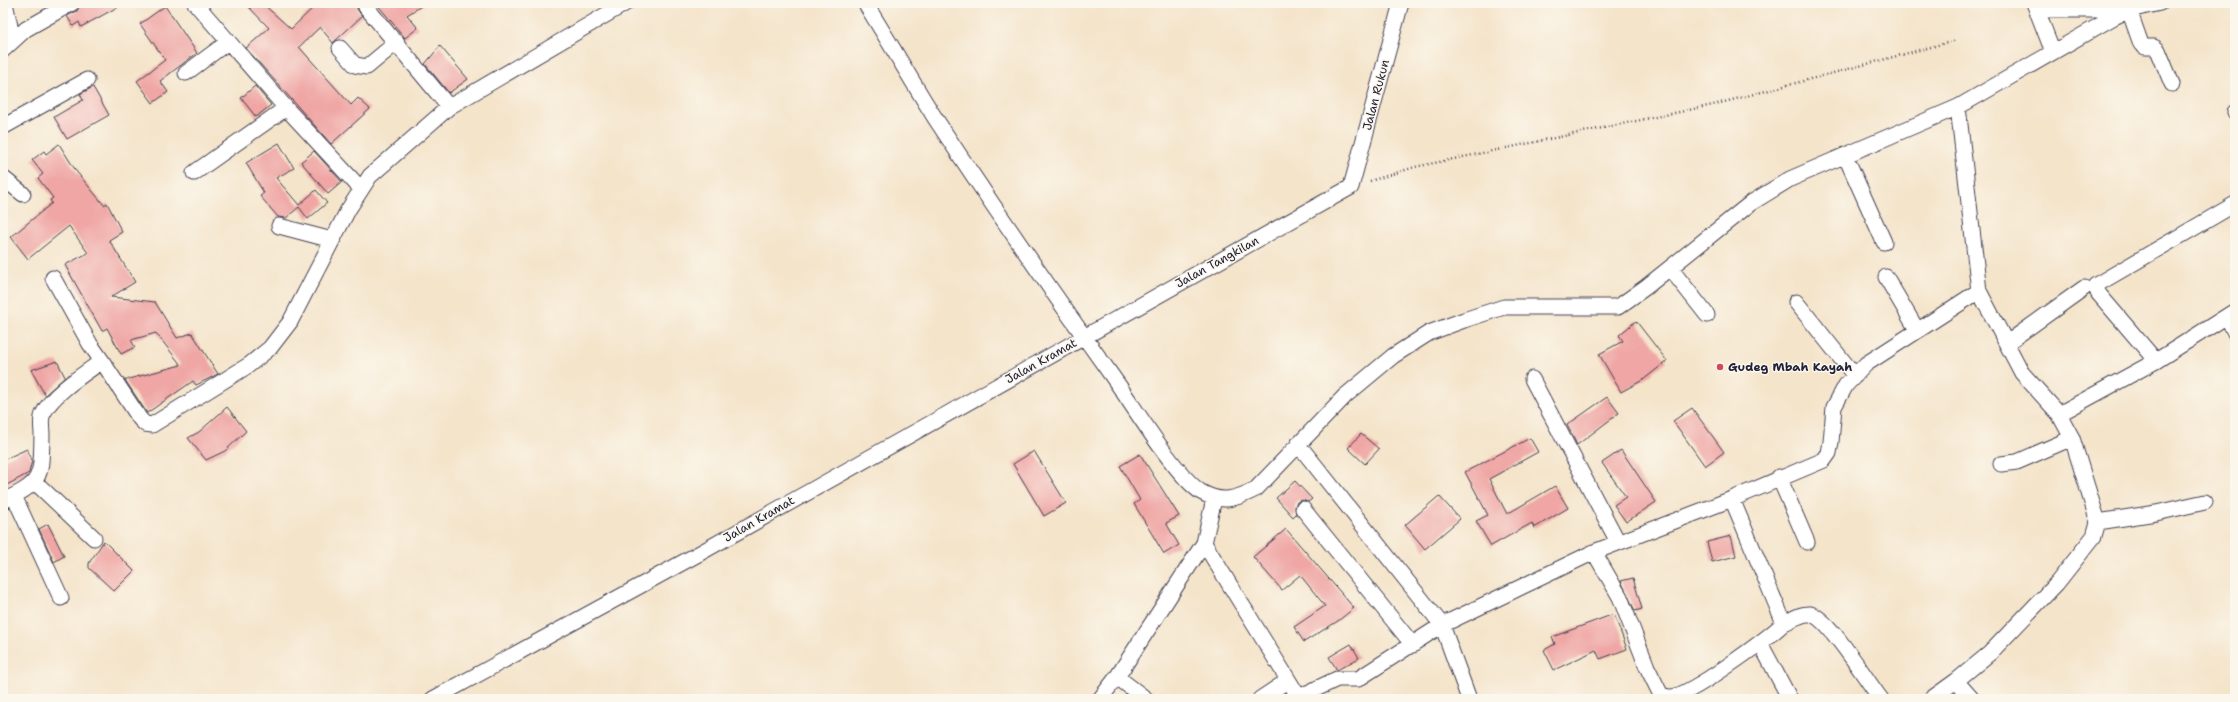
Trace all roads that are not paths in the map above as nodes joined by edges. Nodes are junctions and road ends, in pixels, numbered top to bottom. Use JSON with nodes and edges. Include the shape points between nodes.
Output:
{"nodes":[{"id":1,"x":5,"y":3,"type":"edge"},
{"id":2,"x":72,"y":3,"type":"edge"},
{"id":3,"x":195,"y":3,"type":"edge"},
{"id":4,"x":367,"y":3,"type":"edge"},
{"id":5,"x":626,"y":3,"type":"edge"},
{"id":6,"x":865,"y":3,"type":"edge"},
{"id":7,"x":1401,"y":3,"type":"edge"},
{"id":8,"x":2160,"y":3,"type":"edge"},
{"id":9,"x":2035,"y":7,"type":"edge"},
{"id":10,"x":2129,"y":10,"type":"junction"},
{"id":11,"x":228,"y":42,"type":"junction"},
{"id":12,"x":397,"y":42,"type":"junction"},
{"id":13,"x":8,"y":45,"type":"edge"},
{"id":14,"x":340,"y":48,"type":"dead end"},
{"id":15,"x":2053,"y":52,"type":"junction"},
{"id":16,"x":186,"y":73,"type":"dead end"},
{"id":17,"x":87,"y":80,"type":"dead end"},
{"id":18,"x":2172,"y":84,"type":"dead end"},
{"id":19,"x":449,"y":107,"type":"junction"},
{"id":20,"x":1958,"y":107,"type":"junction"},
{"id":21,"x":286,"y":108,"type":"junction"},
{"id":22,"x":3,"y":128,"type":"edge"},
{"id":23,"x":1844,"y":155,"type":"junction"},
{"id":24,"x":194,"y":173,"type":"dead end"},
{"id":25,"x":3,"y":178,"type":"edge"},
{"id":26,"x":1351,"y":186,"type":"joint"},
{"id":27,"x":361,"y":189,"type":"junction"},
{"id":28,"x":23,"y":194,"type":"dead end"},
{"id":29,"x":2235,"y":204,"type":"edge"},
{"id":30,"x":279,"y":226,"type":"dead end"},
{"id":31,"x":332,"y":240,"type":"junction"},
{"id":32,"x":1884,"y":242,"type":"dead end"},
{"id":33,"x":1670,"y":268,"type":"junction"},
{"id":34,"x":1886,"y":277,"type":"dead end"},
{"id":35,"x":53,"y":278,"type":"dead end"},
{"id":36,"x":2084,"y":288,"type":"dead end"},
{"id":37,"x":1979,"y":291,"type":"junction"},
{"id":38,"x":1796,"y":302,"type":"dead end"},
{"id":39,"x":2231,"y":313,"type":"edge"},
{"id":40,"x":1707,"y":315,"type":"dead end"},
{"id":41,"x":1917,"y":330,"type":"junction"},
{"id":42,"x":2235,"y":333,"type":"edge"},
{"id":43,"x":1083,"y":338,"type":"junction"},
{"id":44,"x":2007,"y":343,"type":"junction"},
{"id":45,"x":102,"y":361,"type":"junction"},
{"id":46,"x":2156,"y":361,"type":"junction"},
{"id":47,"x":1855,"y":376,"type":"junction"},
{"id":48,"x":1532,"y":379,"type":"dead end"},
{"id":49,"x":2059,"y":414,"type":"junction"},
{"id":50,"x":2072,"y":438,"type":"junction"},
{"id":51,"x":1298,"y":444,"type":"junction"},
{"id":52,"x":2001,"y":464,"type":"dead end"},
{"id":53,"x":1779,"y":477,"type":"junction"},
{"id":54,"x":35,"y":482,"type":"junction"},
{"id":55,"x":9,"y":499,"type":"edge"},
{"id":56,"x":1214,"y":499,"type":"junction"},
{"id":57,"x":1732,"y":499,"type":"junction"},
{"id":58,"x":2205,"y":502,"type":"dead end"},
{"id":59,"x":1303,"y":509,"type":"dead end"},
{"id":60,"x":2098,"y":522,"type":"junction"},
{"id":61,"x":94,"y":538,"type":"dead end"},
{"id":62,"x":1618,"y":542,"type":"junction"},
{"id":63,"x":1806,"y":542,"type":"dead end"},
{"id":64,"x":1204,"y":543,"type":"junction"},
{"id":65,"x":1594,"y":552,"type":"junction"},
{"id":66,"x":61,"y":598,"type":"dead end"},
{"id":67,"x":1784,"y":623,"type":"junction"},
{"id":68,"x":1442,"y":625,"type":"junction"},
{"id":69,"x":1760,"y":643,"type":"junction"},
{"id":70,"x":1413,"y":645,"type":"junction"},
{"id":71,"x":1117,"y":677,"type":"junction"},
{"id":72,"x":1288,"y":681,"type":"junction"},
{"id":73,"x":1956,"y":681,"type":"junction"},
{"id":74,"x":1300,"y":698,"type":"edge"},
{"id":75,"x":433,"y":699,"type":"edge"},
{"id":76,"x":1100,"y":699,"type":"edge"},
{"id":77,"x":1146,"y":699,"type":"edge"},
{"id":78,"x":1260,"y":699,"type":"edge"},
{"id":79,"x":1469,"y":699,"type":"edge"},
{"id":80,"x":1790,"y":699,"type":"edge"},
{"id":81,"x":1881,"y":699,"type":"edge"},
{"id":82,"x":1931,"y":699,"type":"edge"},
{"id":83,"x":1972,"y":699,"type":"edge"}],
"edges":[{"from":1,"to":13,"type":"street"},
{"from":2,"to":13,"type":"street","via":[[26,29]]},
{"from":3,"to":11,"type":"street"},
{"from":4,"to":12,"type":"street","via":[[366,7]]},
{"from":5,"to":19,"type":"street"},
{"from":6,"to":43,"type":"street","via":[[935,117]]},
{"from":7,"to":26,"type":"street","name":"Jalan Rukun"},
{"from":8,"to":10,"type":"street"},
{"from":9,"to":10,"type":"street"},
{"from":9,"to":15,"type":"street"},
{"from":10,"to":15,"type":"street"},
{"from":10,"to":18,"type":"street","via":[[2141,44],[2158,50]]},
{"from":11,"to":16,"type":"street"},
{"from":11,"to":21,"type":"street"},
{"from":12,"to":14,"type":"street","via":[[367,68],[355,65]]},
{"from":12,"to":19,"type":"street"},
{"from":15,"to":20,"type":"street"},
{"from":17,"to":22,"type":"street"},
{"from":19,"to":27,"type":"street","via":[[370,176]]},
{"from":20,"to":23,"type":"street"},
{"from":20,"to":37,"type":"street"},
{"from":21,"to":24,"type":"street"},
{"from":21,"to":27,"type":"street"},
{"from":23,"to":32,"type":"street"},
{"from":23,"to":33,"type":"street","via":[[1790,179],[1751,203]]},
{"from":25,"to":28,"type":"street"},
{"from":26,"to":43,"type":"street","name":"Jalan Tangkilan"},
{"from":27,"to":31,"type":"street"},
{"from":29,"to":46,"type":"street","via":[[2096,285],[2098,293]]},
{"from":30,"to":31,"type":"street"},
{"from":31,"to":45,"type":"street","via":[[290,322],[270,348],[250,365],[152,425],[145,424],[140,419]]},
{"from":33,"to":40,"type":"street"},
{"from":33,"to":51,"type":"street","via":[[1618,307],[1504,307],[1429,333],[1393,356],[1360,382]]},
{"from":34,"to":41,"type":"street"},
{"from":35,"to":45,"type":"street"},
{"from":36,"to":44,"type":"street"},
{"from":37,"to":41,"type":"street"},
{"from":37,"to":44,"type":"street"},
{"from":38,"to":47,"type":"street"},
{"from":39,"to":42,"type":"street"},
{"from":39,"to":46,"type":"street"},
{"from":41,"to":47,"type":"street","via":[[1866,364]]},
{"from":43,"to":56,"type":"street","via":[[1188,480]]},
{"from":43,"to":75,"type":"street","name":"Jalan Kramat"},
{"from":44,"to":49,"type":"street","via":[[2022,373]]},
{"from":45,"to":54,"type":"street","via":[[57,396],[42,415],[42,460],[40,476]]},
{"from":46,"to":49,"type":"street"},
{"from":47,"to":53,"type":"street","via":[[1846,385],[1834,407],[1829,453],[1824,460]]},
{"from":48,"to":62,"type":"street"},
{"from":49,"to":50,"type":"street"},
{"from":50,"to":52,"type":"street","via":[[2017,462]]},
{"from":50,"to":60,"type":"street"},
{"from":51,"to":56,"type":"street","via":[[1256,489],[1240,497]]},
{"from":51,"to":68,"type":"street"},
{"from":53,"to":57,"type":"street"},
{"from":53,"to":63,"type":"street"},
{"from":54,"to":55,"type":"street","via":[[30,488]]},
{"from":54,"to":61,"type":"street"},
{"from":55,"to":66,"type":"street"},
{"from":56,"to":64,"type":"street"},
{"from":57,"to":62,"type":"street"},
{"from":57,"to":67,"type":"street"},
{"from":58,"to":60,"type":"street"},
{"from":59,"to":70,"type":"street"},
{"from":60,"to":73,"type":"street","via":[[2094,536],[2057,583],[1990,653]]},
{"from":62,"to":65,"type":"street"},
{"from":64,"to":71,"type":"street"},
{"from":64,"to":72,"type":"street"},
{"from":65,"to":68,"type":"street"},
{"from":65,"to":69,"type":"street","via":[[1620,597],[1647,667],[1661,695],[1679,695],[1725,668]]},
{"from":67,"to":69,"type":"street"},
{"from":67,"to":81,"type":"street","via":[[1805,614],[1820,618]]},
{"from":68,"to":70,"type":"street"},
{"from":68,"to":79,"type":"street"},
{"from":69,"to":80,"type":"street"},
{"from":70,"to":74,"type":"street","via":[[1358,679],[1337,680]]},
{"from":71,"to":76,"type":"street"},
{"from":71,"to":77,"type":"street"},
{"from":72,"to":74,"type":"street"},
{"from":72,"to":78,"type":"street"},
{"from":73,"to":82,"type":"street"},
{"from":73,"to":83,"type":"street"}]}
